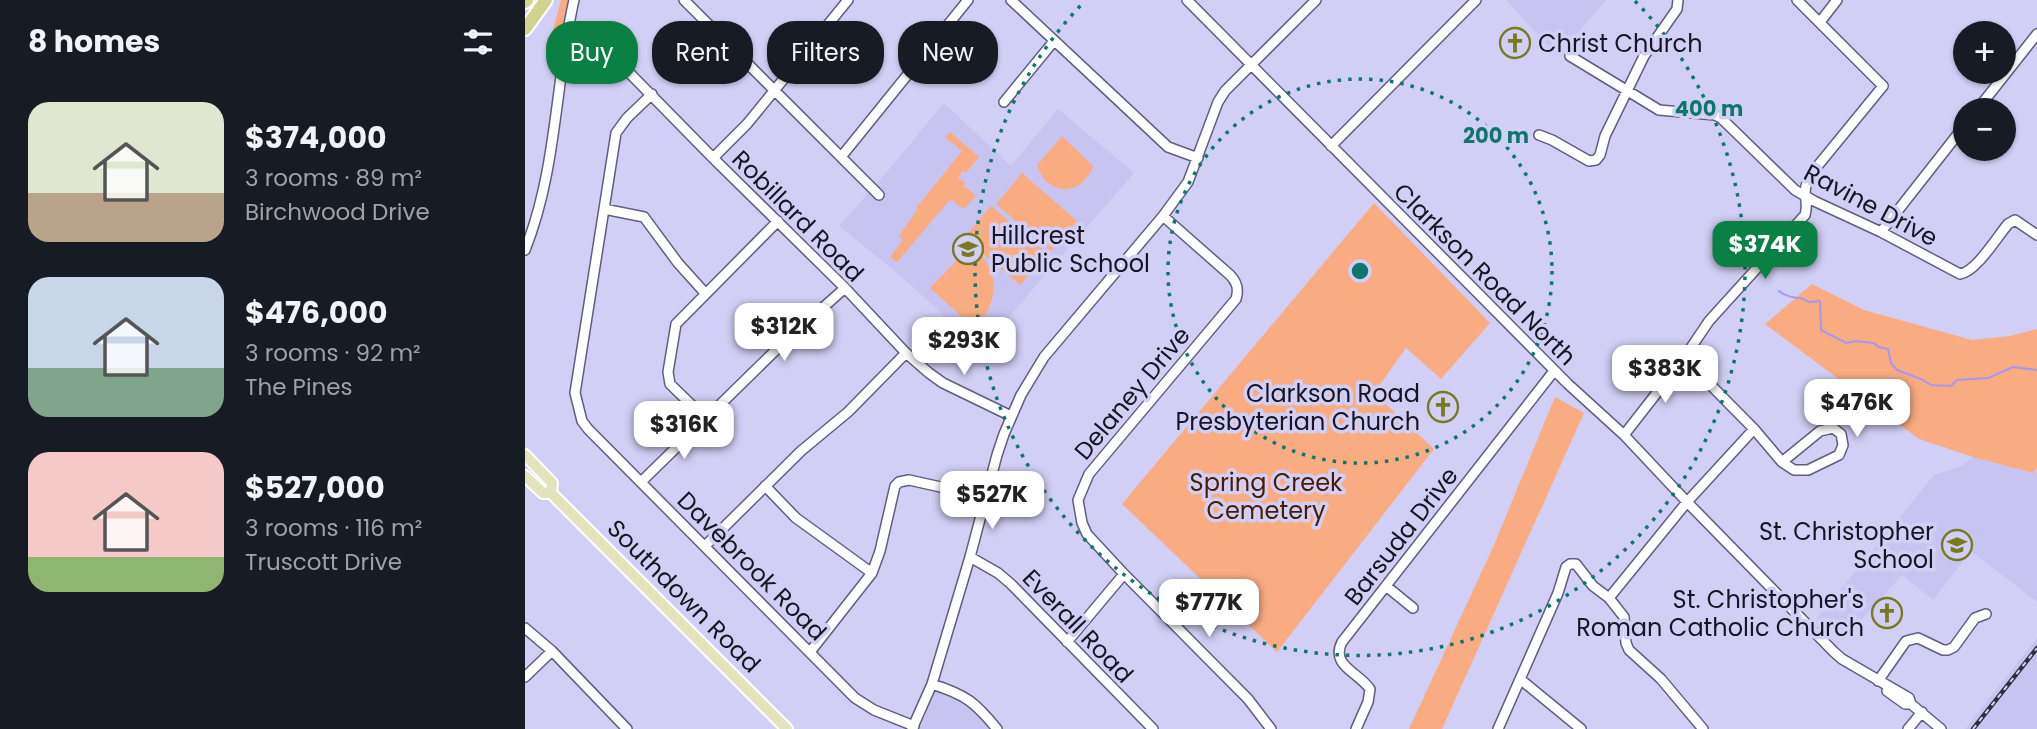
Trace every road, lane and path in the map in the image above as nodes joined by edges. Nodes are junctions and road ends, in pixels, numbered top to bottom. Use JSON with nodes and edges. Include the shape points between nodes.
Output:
{"nodes":[{"id":1,"x":545,"y":0,"type":"edge"},
{"id":2,"x":574,"y":0,"type":"edge"},
{"id":3,"x":684,"y":0,"type":"edge"},
{"id":4,"x":968,"y":0,"type":"edge"},
{"id":5,"x":1011,"y":0,"type":"edge"},
{"id":6,"x":1187,"y":0,"type":"edge"},
{"id":7,"x":1316,"y":0,"type":"edge"},
{"id":8,"x":1476,"y":0,"type":"edge"},
{"id":9,"x":1678,"y":0,"type":"edge"},
{"id":10,"x":1797,"y":0,"type":"edge"},
{"id":11,"x":1837,"y":0,"type":"edge"},
{"id":12,"x":845,"y":1,"type":"edge"},
{"id":13,"x":570,"y":21,"type":"edge"},
{"id":14,"x":1820,"y":22,"type":"junction"},
{"id":15,"x":525,"y":29,"type":"edge"},
{"id":16,"x":2037,"y":34,"type":"edge"},
{"id":17,"x":1054,"y":41,"type":"junction"},
{"id":18,"x":1570,"y":56,"type":"dead end"},
{"id":19,"x":1252,"y":65,"type":"junction"},
{"id":20,"x":638,"y":80,"type":"edge"},
{"id":21,"x":560,"y":84,"type":"edge"},
{"id":22,"x":774,"y":90,"type":"junction"},
{"id":23,"x":1626,"y":91,"type":"junction"},
{"id":24,"x":652,"y":94,"type":"junction"},
{"id":25,"x":1986,"y":98,"type":"edge"},
{"id":26,"x":1004,"y":102,"type":"dead end"},
{"id":27,"x":1539,"y":135,"type":"dead end"},
{"id":28,"x":1953,"y":140,"type":"edge"},
{"id":29,"x":1331,"y":146,"type":"junction"},
{"id":30,"x":841,"y":156,"type":"junction"},
{"id":31,"x":713,"y":158,"type":"junction"},
{"id":32,"x":1198,"y":158,"type":"junction"},
{"id":33,"x":879,"y":195,"type":"dead end"},
{"id":34,"x":1804,"y":195,"type":"junction"},
{"id":35,"x":604,"y":209,"type":"junction"},
{"id":36,"x":1163,"y":216,"type":"junction"},
{"id":37,"x":778,"y":221,"type":"junction"},
{"id":38,"x":1881,"y":232,"type":"junction"},
{"id":39,"x":2037,"y":235,"type":"edge"},
{"id":40,"x":525,"y":250,"type":"edge"},
{"id":41,"x":845,"y":288,"type":"junction"},
{"id":42,"x":705,"y":293,"type":"junction"},
{"id":43,"x":906,"y":353,"type":"junction"},
{"id":44,"x":1684,"y":358,"type":"junction"},
{"id":45,"x":1554,"y":371,"type":"junction"},
{"id":46,"x":1011,"y":416,"type":"junction"},
{"id":47,"x":705,"y":418,"type":"junction"},
{"id":48,"x":1754,"y":429,"type":"junction"},
{"id":49,"x":1624,"y":435,"type":"junction"},
{"id":50,"x":525,"y":455,"type":"edge"},
{"id":51,"x":1782,"y":462,"type":"junction"},
{"id":52,"x":538,"y":468,"type":"junction"},
{"id":53,"x":526,"y":478,"type":"edge"},
{"id":54,"x":641,"y":482,"type":"junction"},
{"id":55,"x":765,"y":486,"type":"junction"},
{"id":56,"x":551,"y":493,"type":"junction"},
{"id":57,"x":986,"y":496,"type":"junction"},
{"id":58,"x":1687,"y":502,"type":"junction"},
{"id":59,"x":705,"y":546,"type":"junction"},
{"id":60,"x":970,"y":557,"type":"junction"},
{"id":61,"x":873,"y":573,"type":"junction"},
{"id":62,"x":1124,"y":574,"type":"junction"},
{"id":63,"x":1386,"y":586,"type":"junction"},
{"id":64,"x":1609,"y":598,"type":"junction"},
{"id":65,"x":1413,"y":608,"type":"dead end"},
{"id":66,"x":1986,"y":614,"type":"dead end"},
{"id":67,"x":525,"y":628,"type":"edge"},
{"id":68,"x":1067,"y":642,"type":"junction"},
{"id":69,"x":552,"y":651,"type":"junction"},
{"id":70,"x":810,"y":652,"type":"junction"},
{"id":71,"x":525,"y":677,"type":"edge"},
{"id":72,"x":1520,"y":679,"type":"junction"},
{"id":73,"x":1881,"y":682,"type":"junction"},
{"id":74,"x":932,"y":684,"type":"junction"},
{"id":75,"x":1921,"y":712,"type":"junction"},
{"id":76,"x":913,"y":728,"type":"edge"},
{"id":77,"x":1268,"y":728,"type":"edge"},
{"id":78,"x":627,"y":729,"type":"edge"},
{"id":79,"x":787,"y":729,"type":"edge"},
{"id":80,"x":997,"y":729,"type":"edge"},
{"id":81,"x":1153,"y":729,"type":"edge"},
{"id":82,"x":1356,"y":729,"type":"edge"},
{"id":83,"x":1498,"y":729,"type":"edge"},
{"id":84,"x":1581,"y":729,"type":"edge"},
{"id":85,"x":1703,"y":729,"type":"edge"},
{"id":86,"x":1908,"y":729,"type":"edge"},
{"id":87,"x":1941,"y":729,"type":"edge"}],
"edges":[{"from":1,"to":15,"type":"highway"},
{"from":2,"to":13,"type":"street"},
{"from":3,"to":22,"type":"street"},
{"from":4,"to":30,"type":"street"},
{"from":5,"to":17,"type":"street"},
{"from":6,"to":19,"type":"street","name":"Clarkson Road North"},
{"from":7,"to":19,"type":"street"},
{"from":8,"to":29,"type":"street"},
{"from":9,"to":23,"type":"street","via":[[1677,9]]},
{"from":10,"to":14,"type":"street"},
{"from":11,"to":14,"type":"street"},
{"from":12,"to":22,"type":"street"},
{"from":14,"to":34,"type":"street","via":[[1883,86],[1811,174]]},
{"from":16,"to":25,"type":"street"},
{"from":17,"to":26,"type":"street"},
{"from":17,"to":32,"type":"street","via":[[1168,147]]},
{"from":18,"to":23,"type":"street","name":"Ravine Drive"},
{"from":19,"to":29,"type":"street","name":"Clarkson Road North"},
{"from":19,"to":32,"type":"street","via":[[1217,102]]},
{"from":20,"to":24,"type":"street","name":"Robillard Road"},
{"from":21,"to":40,"type":"street","via":[[544,186]]},
{"from":22,"to":30,"type":"street"},
{"from":22,"to":31,"type":"street"},
{"from":23,"to":27,"type":"street","via":[[1596,160],[1589,161]]},
{"from":23,"to":34,"type":"street","name":"Ravine Drive","via":[[1659,110],[1721,118]]},
{"from":24,"to":31,"type":"street","name":"Robillard Road"},
{"from":24,"to":35,"type":"street","name":"Davebrook Road","via":[[616,133]]},
{"from":28,"to":38,"type":"street"},
{"from":29,"to":45,"type":"street","name":"Clarkson Road North"},
{"from":30,"to":33,"type":"street"},
{"from":31,"to":37,"type":"street","name":"Robillard Road"},
{"from":32,"to":36,"type":"street","via":[[1188,182]]},
{"from":34,"to":38,"type":"street","name":"Ravine Drive"},
{"from":34,"to":44,"type":"street","via":[[1805,215],[1709,321]]},
{"from":35,"to":42,"type":"street","via":[[644,217]]},
{"from":35,"to":54,"type":"street","name":"Davebrook Road","via":[[575,393],[582,421]]},
{"from":36,"to":46,"type":"street","via":[[1044,357]]},
{"from":36,"to":62,"type":"street","name":"Delaney Drive","via":[[1236,281],[1238,293],[1083,485],[1078,500],[1087,534]]},
{"from":37,"to":41,"type":"street","name":"Robillard Road"},
{"from":37,"to":42,"type":"street"},
{"from":38,"to":39,"type":"street","name":"Ravine Drive","via":[[1960,274],[1968,273],[2008,223],[2015,220]]},
{"from":41,"to":43,"type":"street","name":"Robillard Road"},
{"from":41,"to":47,"type":"street"},
{"from":42,"to":47,"type":"street","via":[[676,324],[668,378]]},
{"from":43,"to":46,"type":"street","name":"Robillard Road","via":[[943,383]]},
{"from":43,"to":55,"type":"street"},
{"from":44,"to":48,"type":"street"},
{"from":44,"to":49,"type":"street"},
{"from":45,"to":49,"type":"street","name":"Clarkson Road North"},
{"from":45,"to":63,"type":"street","name":"Barsuda Drive"},
{"from":46,"to":57,"type":"street"},
{"from":47,"to":54,"type":"street"},
{"from":48,"to":51,"type":"street"},
{"from":48,"to":58,"type":"street"},
{"from":49,"to":58,"type":"street","name":"Clarkson Road North"},
{"from":50,"to":52,"type":"main road","name":"Southdown Road"},
{"from":51,"to":51,"type":"street","via":[[1794,470],[1808,470],[1839,455],[1841,433],[1833,428],[1820,431]]},
{"from":52,"to":53,"type":"street"},
{"from":52,"to":56,"type":"main road","name":"Southdown Road","via":[[552,483]]},
{"from":53,"to":56,"type":"main road","name":"Southdown Road","via":[[543,493]]},
{"from":54,"to":59,"type":"street","name":"Davebrook Road"},
{"from":55,"to":59,"type":"street"},
{"from":55,"to":61,"type":"street","via":[[796,519]]},
{"from":56,"to":79,"type":"main road","name":"Southdown Road"},
{"from":57,"to":60,"type":"street"},
{"from":57,"to":61,"type":"street","via":[[909,480],[899,482]]},
{"from":58,"to":64,"type":"street"},
{"from":58,"to":73,"type":"street","name":"Clarkson Road North","via":[[1833,652]]},
{"from":59,"to":70,"type":"street","name":"Davebrook Road"},
{"from":60,"to":68,"type":"street","name":"Everall Road","via":[[1011,584]]},
{"from":60,"to":74,"type":"street"},
{"from":61,"to":70,"type":"street"},
{"from":62,"to":68,"type":"street"},
{"from":62,"to":77,"type":"street","name":"Delaney Drive","via":[[1248,699]]},
{"from":63,"to":65,"type":"street"},
{"from":63,"to":82,"type":"street","name":"Barsuda Drive","via":[[1339,648],[1340,662],[1370,689]]},
{"from":64,"to":72,"type":"street","via":[[1576,564],[1566,567]]},
{"from":64,"to":85,"type":"street","via":[[1624,617],[1629,650],[1661,679]]},
{"from":66,"to":73,"type":"street","via":[[1975,618],[1948,650],[1918,638],[1906,641]]},
{"from":67,"to":69,"type":"street"},
{"from":68,"to":81,"type":"street","name":"Everall Road"},
{"from":69,"to":71,"type":"street"},
{"from":69,"to":78,"type":"street"},
{"from":70,"to":76,"type":"street","name":"Davebrook Road","via":[[865,705]]},
{"from":72,"to":83,"type":"street"},
{"from":72,"to":84,"type":"street"},
{"from":73,"to":75,"type":"street","name":"Clarkson Road North"},
{"from":74,"to":76,"type":"street"},
{"from":74,"to":80,"type":"street","via":[[960,694]]},
{"from":75,"to":86,"type":"street"},
{"from":75,"to":87,"type":"street","name":"Clarkson Road North"}]}
